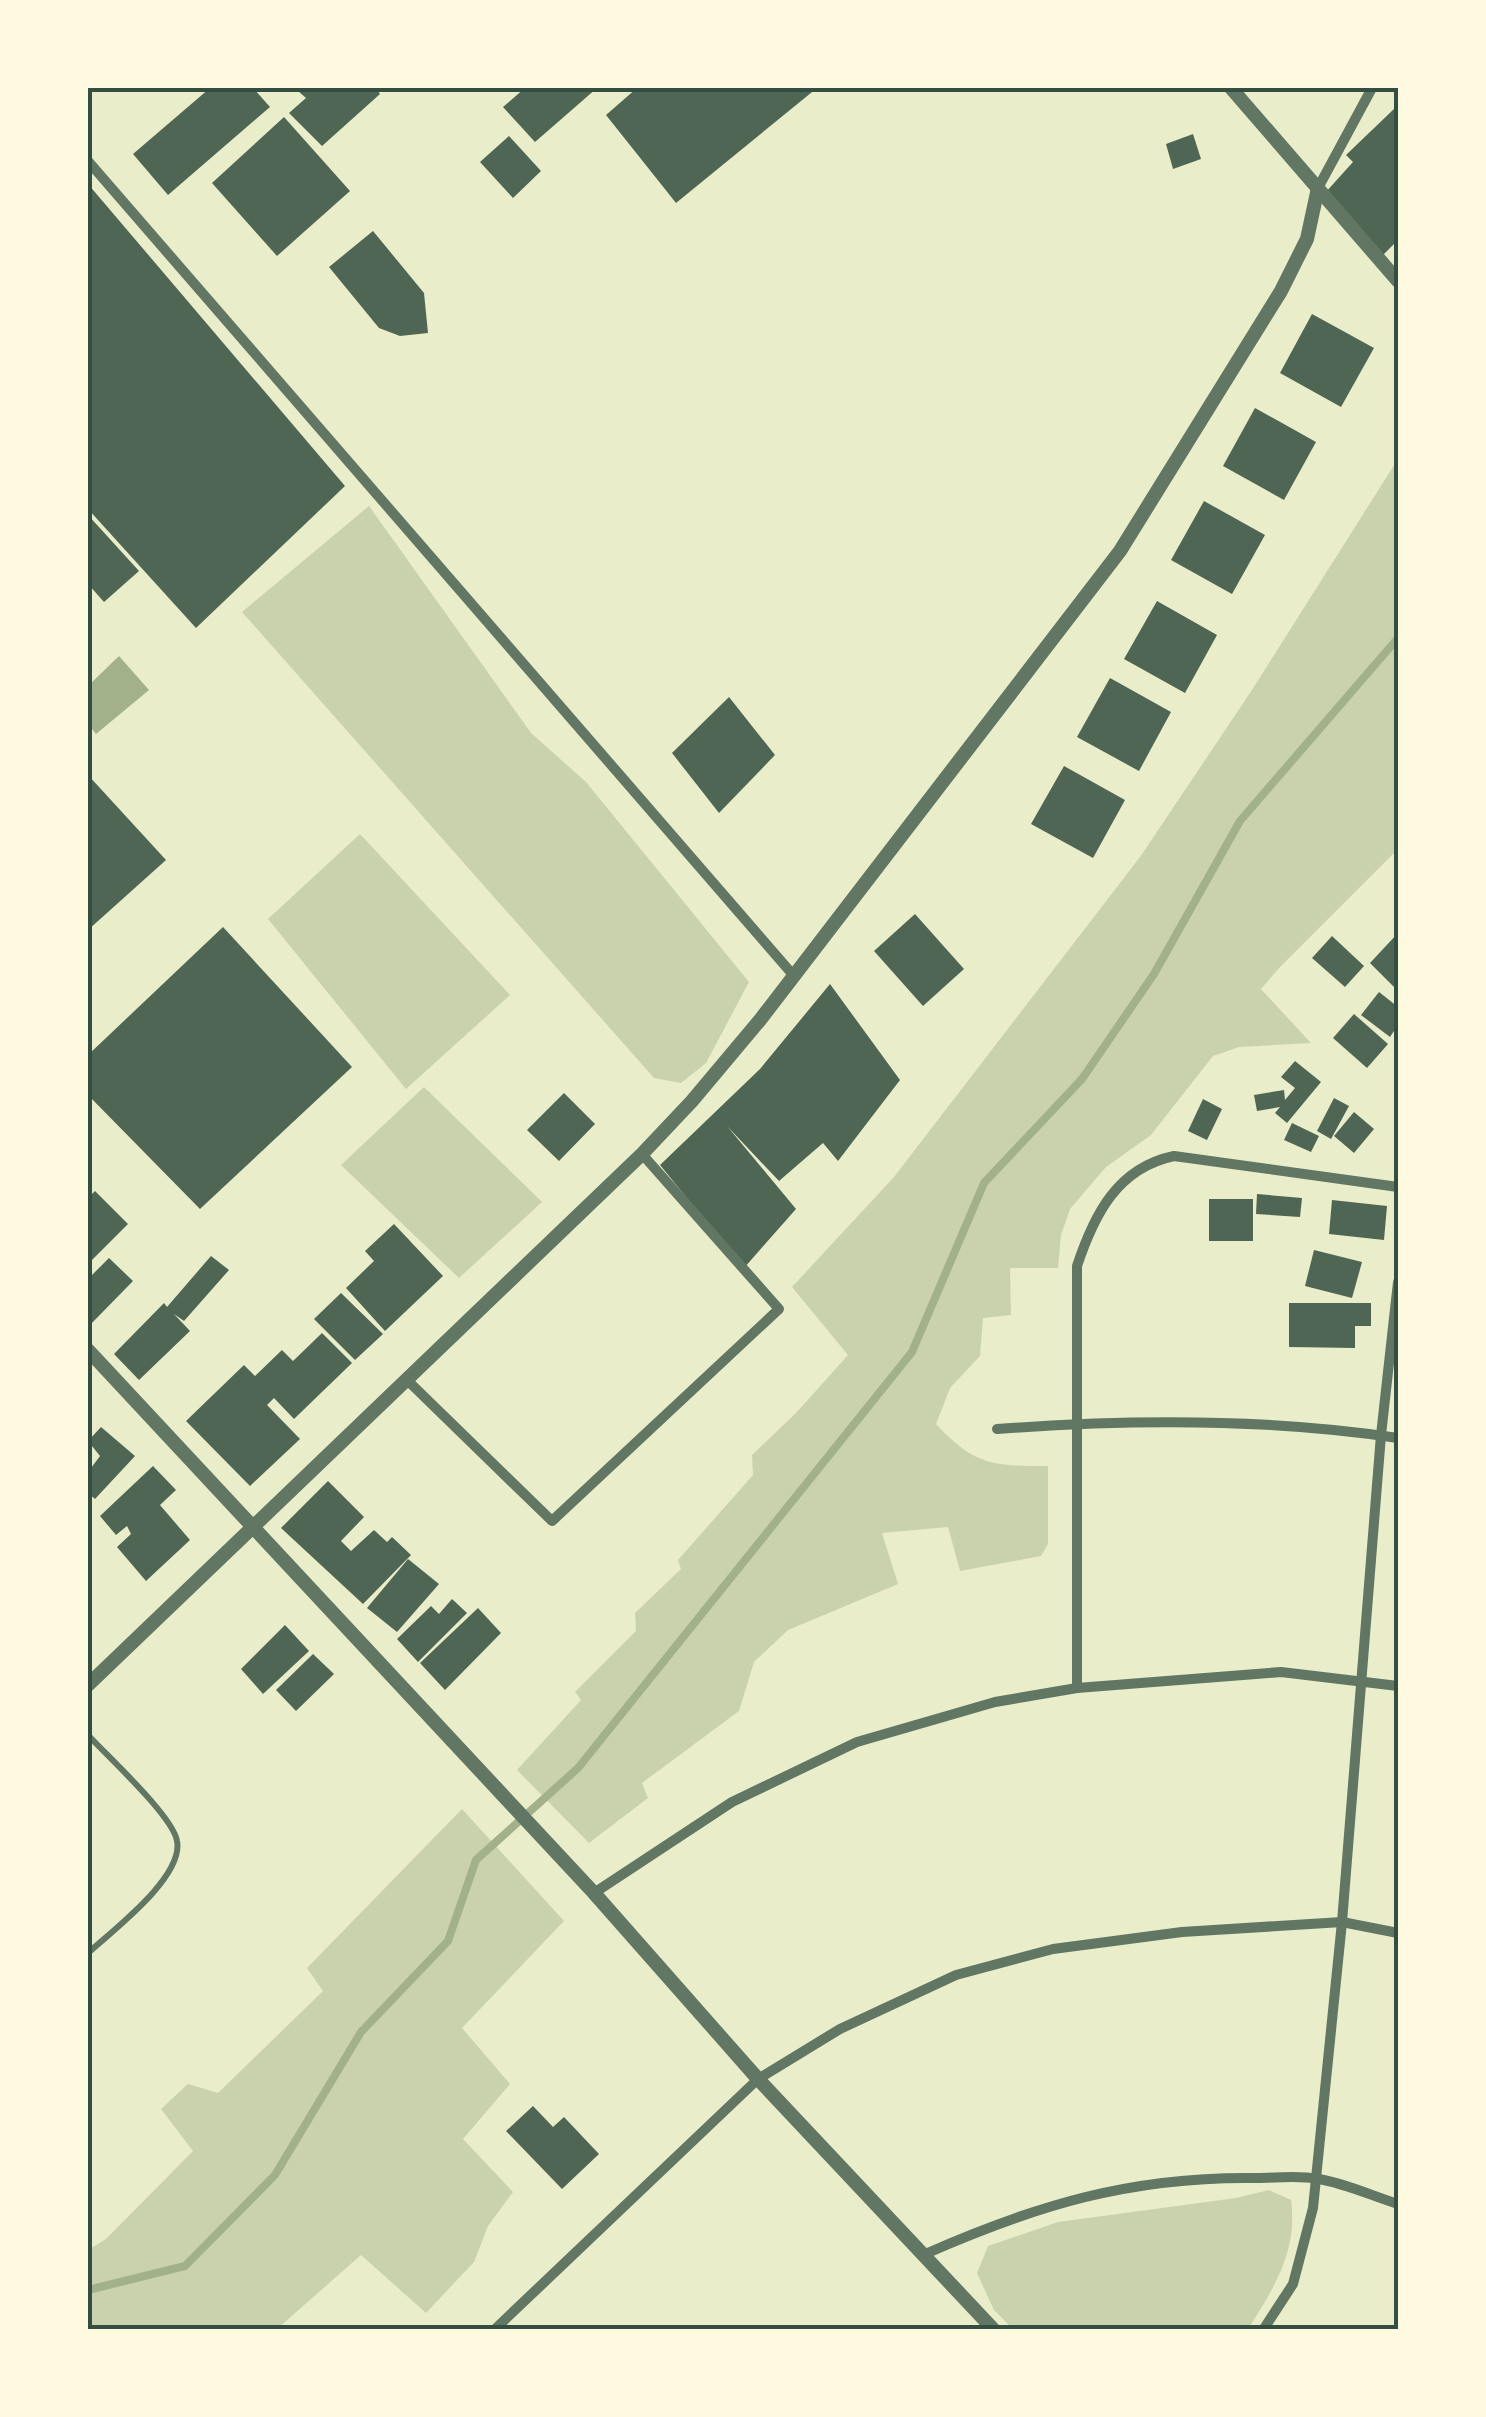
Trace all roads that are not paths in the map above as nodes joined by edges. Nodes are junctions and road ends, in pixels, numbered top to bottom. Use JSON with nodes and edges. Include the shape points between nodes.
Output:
{"nodes":[{"id":1,"x":1230,"y":88,"type":"edge"},
{"id":2,"x":1372,"y":88,"type":"edge"},
{"id":3,"x":88,"y":162,"type":"edge"},
{"id":4,"x":1318,"y":188,"type":"junction"},
{"id":5,"x":1398,"y":281,"type":"edge"},
{"id":6,"x":794,"y":976,"type":"junction"},
{"id":7,"x":642,"y":1154,"type":"junction"},
{"id":8,"x":1398,"y":1186,"type":"edge"},
{"id":9,"x":1398,"y":1282,"type":"edge"},
{"id":10,"x":88,"y":1350,"type":"edge"},
{"id":11,"x":406,"y":1379,"type":"junction"},
{"id":12,"x":1076,"y":1424,"type":"junction"},
{"id":13,"x":997,"y":1429,"type":"dead end"},
{"id":14,"x":1381,"y":1435,"type":"junction"},
{"id":15,"x":1398,"y":1438,"type":"edge"},
{"id":16,"x":254,"y":1528,"type":"junction"},
{"id":17,"x":1360,"y":1681,"type":"junction"},
{"id":18,"x":88,"y":1685,"type":"edge"},
{"id":19,"x":1398,"y":1686,"type":"edge"},
{"id":20,"x":1077,"y":1688,"type":"junction"},
{"id":21,"x":88,"y":1735,"type":"edge"},
{"id":22,"x":594,"y":1893,"type":"junction"},
{"id":23,"x":1342,"y":1922,"type":"junction"},
{"id":24,"x":1398,"y":1933,"type":"edge"},
{"id":25,"x":88,"y":1954,"type":"edge"},
{"id":26,"x":758,"y":2079,"type":"junction"},
{"id":27,"x":1317,"y":2178,"type":"junction"},
{"id":28,"x":1398,"y":2204,"type":"edge"},
{"id":29,"x":923,"y":2255,"type":"junction"},
{"id":30,"x":494,"y":2330,"type":"edge"},
{"id":31,"x":994,"y":2330,"type":"edge"},
{"id":32,"x":1263,"y":2330,"type":"edge"}],
"edges":[{"from":1,"to":4,"type":"street"},
{"from":2,"to":4,"type":"street"},
{"from":3,"to":6,"type":"street"},
{"from":4,"to":5,"type":"street"},
{"from":4,"to":6,"type":"street","via":[[1307,239],[1281,290],[1120,551]]},
{"from":6,"to":7,"type":"street"},
{"from":7,"to":11,"type":"street"},
{"from":7,"to":11,"type":"street","via":[[779,1309],[552,1521]]},
{"from":8,"to":12,"type":"street","via":[[1174,1156],[1140,1166],[1103,1206],[1077,1266]]},
{"from":9,"to":14,"type":"street"},
{"from":10,"to":16,"type":"street"},
{"from":11,"to":16,"type":"street"},
{"from":12,"to":13,"type":"street"},
{"from":12,"to":14,"type":"street","via":[[1280,1426]]},
{"from":12,"to":20,"type":"street"},
{"from":14,"to":15,"type":"street"},
{"from":14,"to":17,"type":"street"},
{"from":16,"to":18,"type":"street"},
{"from":16,"to":22,"type":"street"},
{"from":17,"to":19,"type":"street"},
{"from":17,"to":20,"type":"street","via":[[1280,1672]]},
{"from":17,"to":23,"type":"street"},
{"from":20,"to":22,"type":"street","via":[[995,1702],[857,1742],[732,1802]]},
{"from":21,"to":25,"type":"lane","via":[[167,1819],[177,1841],[166,1878]]},
{"from":22,"to":26,"type":"street"},
{"from":23,"to":24,"type":"street"},
{"from":23,"to":26,"type":"street","via":[[1053,1949],[956,1976],[840,2029]]},
{"from":23,"to":27,"type":"street"},
{"from":26,"to":29,"type":"street"},
{"from":26,"to":30,"type":"street"},
{"from":27,"to":28,"type":"street"},
{"from":27,"to":29,"type":"street","via":[[1142,2184],[1068,2199]]},
{"from":27,"to":32,"type":"street","via":[[1293,2284]]},
{"from":29,"to":31,"type":"street"}]}
